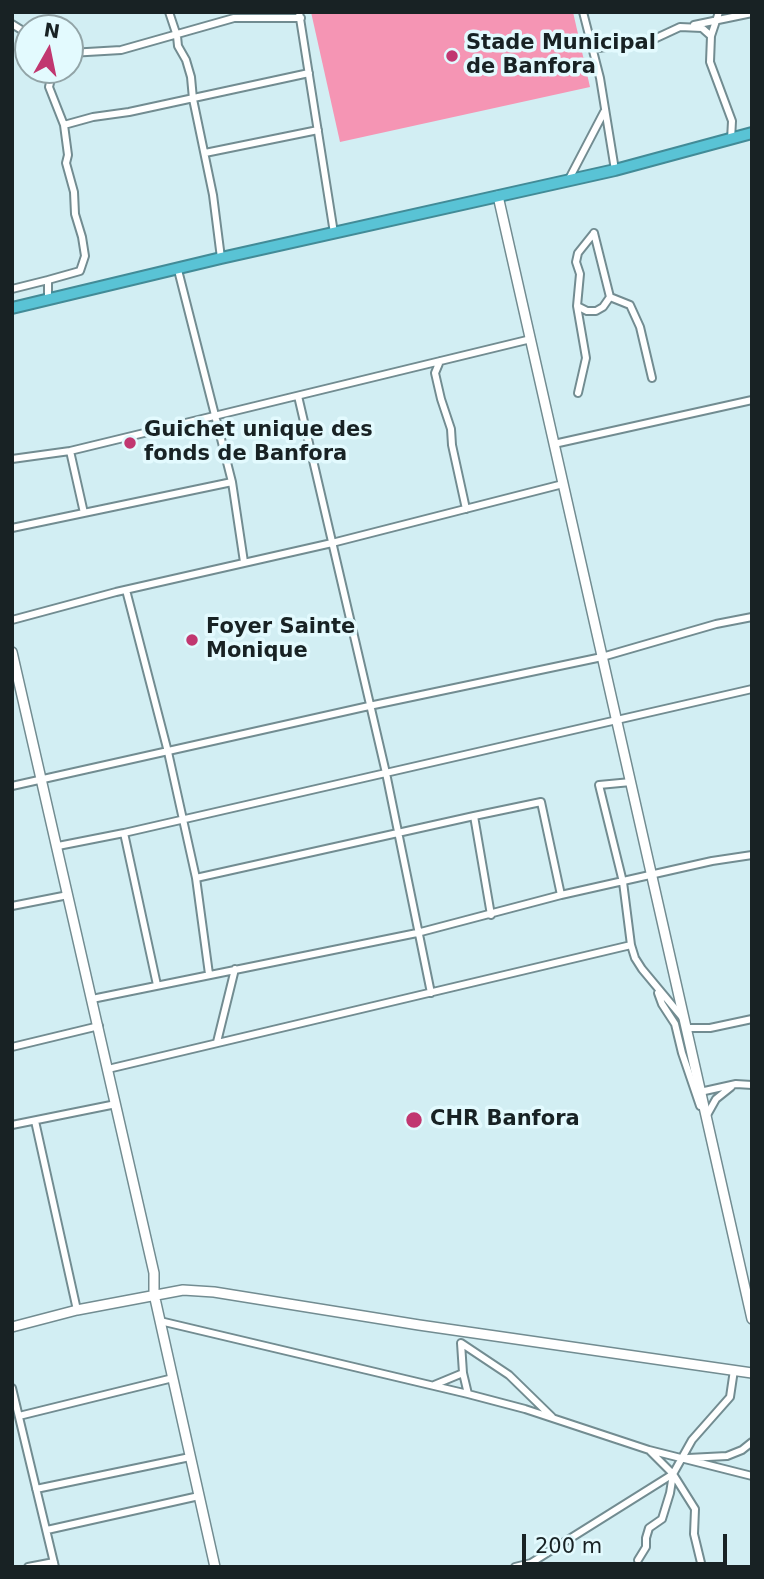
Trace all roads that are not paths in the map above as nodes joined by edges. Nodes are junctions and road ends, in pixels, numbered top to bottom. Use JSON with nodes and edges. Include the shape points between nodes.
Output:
{"nodes":[{"id":1,"x":169,"y":12,"type":"edge"},
{"id":2,"x":245,"y":12,"type":"edge"},
{"id":3,"x":583,"y":12,"type":"edge"},
{"id":4,"x":752,"y":13,"type":"edge"},
{"id":5,"x":300,"y":15,"type":"edge"},
{"id":6,"x":718,"y":16,"type":"edge"},
{"id":7,"x":238,"y":18,"type":"junction"},
{"id":8,"x":692,"y":26,"type":"junction"},
{"id":9,"x":177,"y":36,"type":"junction"},
{"id":10,"x":711,"y":36,"type":"junction"},
{"id":11,"x":592,"y":49,"type":"junction"},
{"id":12,"x":84,"y":53,"type":"edge"},
{"id":13,"x":309,"y":73,"type":"junction"},
{"id":14,"x":50,"y":84,"type":"edge"},
{"id":15,"x":193,"y":99,"type":"junction"},
{"id":16,"x":605,"y":110,"type":"junction"},
{"id":17,"x":64,"y":125,"type":"junction"},
{"id":18,"x":318,"y":130,"type":"junction"},
{"id":19,"x":752,"y":133,"type":"edge"},
{"id":20,"x":731,"y":140,"type":"junction"},
{"id":21,"x":205,"y":153,"type":"junction"},
{"id":22,"x":615,"y":170,"type":"junction"},
{"id":23,"x":569,"y":180,"type":"junction"},
{"id":24,"x":498,"y":195,"type":"junction"},
{"id":25,"x":334,"y":233,"type":"junction"},
{"id":26,"x":221,"y":258,"type":"junction"},
{"id":27,"x":178,"y":270,"type":"junction"},
{"id":28,"x":48,"y":280,"type":"junction"},
{"id":29,"x":12,"y":289,"type":"edge"},
{"id":30,"x":610,"y":297,"type":"junction"},
{"id":31,"x":48,"y":300,"type":"junction"},
{"id":32,"x":577,"y":306,"type":"junction"},
{"id":33,"x":12,"y":308,"type":"edge"},
{"id":34,"x":531,"y":339,"type":"junction"},
{"id":35,"x":440,"y":361,"type":"junction"},
{"id":36,"x":652,"y":378,"type":"dead end"},
{"id":37,"x":578,"y":393,"type":"dead end"},
{"id":38,"x":298,"y":396,"type":"junction"},
{"id":39,"x":752,"y":400,"type":"edge"},
{"id":40,"x":214,"y":415,"type":"junction"},
{"id":41,"x":554,"y":443,"type":"junction"},
{"id":42,"x":70,"y":451,"type":"junction"},
{"id":43,"x":12,"y":459,"type":"edge"},
{"id":44,"x":232,"y":482,"type":"junction"},
{"id":45,"x":563,"y":484,"type":"junction"},
{"id":46,"x":466,"y":509,"type":"junction"},
{"id":47,"x":84,"y":513,"type":"junction"},
{"id":48,"x":12,"y":528,"type":"edge"},
{"id":49,"x":332,"y":543,"type":"junction"},
{"id":50,"x":244,"y":562,"type":"junction"},
{"id":51,"x":126,"y":590,"type":"junction"},
{"id":52,"x":752,"y":617,"type":"edge"},
{"id":53,"x":12,"y":620,"type":"edge"},
{"id":54,"x":12,"y":652,"type":"edge"},
{"id":55,"x":602,"y":657,"type":"junction"},
{"id":56,"x":752,"y":689,"type":"edge"},
{"id":57,"x":369,"y":706,"type":"junction"},
{"id":58,"x":617,"y":720,"type":"junction"},
{"id":59,"x":168,"y":752,"type":"junction"},
{"id":60,"x":386,"y":773,"type":"junction"},
{"id":61,"x":42,"y":778,"type":"junction"},
{"id":62,"x":631,"y":782,"type":"junction"},
{"id":63,"x":12,"y":786,"type":"edge"},
{"id":64,"x":474,"y":816,"type":"junction"},
{"id":65,"x":181,"y":819,"type":"junction"},
{"id":66,"x":397,"y":831,"type":"junction"},
{"id":67,"x":124,"y":833,"type":"junction"},
{"id":68,"x":58,"y":846,"type":"junction"},
{"id":69,"x":752,"y":855,"type":"edge"},
{"id":70,"x":652,"y":876,"type":"junction"},
{"id":71,"x":197,"y":878,"type":"junction"},
{"id":72,"x":623,"y":881,"type":"junction"},
{"id":73,"x":68,"y":895,"type":"junction"},
{"id":74,"x":561,"y":895,"type":"junction"},
{"id":75,"x":12,"y":906,"type":"edge"},
{"id":76,"x":491,"y":915,"type":"junction"},
{"id":77,"x":417,"y":933,"type":"junction"},
{"id":78,"x":631,"y":945,"type":"junction"},
{"id":79,"x":234,"y":969,"type":"junction"},
{"id":80,"x":209,"y":974,"type":"junction"},
{"id":81,"x":157,"y":985,"type":"junction"},
{"id":82,"x":656,"y":988,"type":"junction"},
{"id":83,"x":430,"y":993,"type":"junction"},
{"id":84,"x":92,"y":999,"type":"junction"},
{"id":85,"x":752,"y":1019,"type":"edge"},
{"id":86,"x":99,"y":1026,"type":"junction"},
{"id":87,"x":686,"y":1029,"type":"junction"},
{"id":88,"x":217,"y":1042,"type":"junction"},
{"id":89,"x":12,"y":1047,"type":"edge"},
{"id":90,"x":108,"y":1069,"type":"junction"},
{"id":91,"x":736,"y":1084,"type":"junction"},
{"id":92,"x":752,"y":1085,"type":"edge"},
{"id":93,"x":700,"y":1092,"type":"junction"},
{"id":94,"x":116,"y":1104,"type":"junction"},
{"id":95,"x":35,"y":1121,"type":"junction"},
{"id":96,"x":707,"y":1121,"type":"junction"},
{"id":97,"x":12,"y":1125,"type":"edge"},
{"id":98,"x":154,"y":1294,"type":"junction"},
{"id":99,"x":750,"y":1306,"type":"edge"},
{"id":100,"x":77,"y":1310,"type":"junction"},
{"id":101,"x":752,"y":1320,"type":"edge"},
{"id":102,"x":160,"y":1321,"type":"junction"},
{"id":103,"x":12,"y":1327,"type":"edge"},
{"id":104,"x":457,"y":1330,"type":"junction"},
{"id":105,"x":461,"y":1343,"type":"junction"},
{"id":106,"x":734,"y":1370,"type":"junction"},
{"id":107,"x":463,"y":1373,"type":"junction"},
{"id":108,"x":752,"y":1373,"type":"edge"},
{"id":109,"x":173,"y":1378,"type":"junction"},
{"id":110,"x":432,"y":1386,"type":"junction"},
{"id":111,"x":12,"y":1388,"type":"edge"},
{"id":112,"x":468,"y":1394,"type":"junction"},
{"id":113,"x":19,"y":1416,"type":"junction"},
{"id":114,"x":553,"y":1418,"type":"junction"},
{"id":115,"x":751,"y":1444,"type":"edge"},
{"id":116,"x":649,"y":1450,"type":"junction"},
{"id":117,"x":190,"y":1457,"type":"junction"},
{"id":118,"x":683,"y":1458,"type":"junction"},
{"id":119,"x":673,"y":1474,"type":"junction"},
{"id":120,"x":752,"y":1476,"type":"edge"},
{"id":121,"x":36,"y":1489,"type":"junction"},
{"id":122,"x":199,"y":1496,"type":"junction"},
{"id":123,"x":47,"y":1530,"type":"junction"},
{"id":124,"x":638,"y":1560,"type":"dead end"},
{"id":125,"x":54,"y":1564,"type":"edge"},
{"id":126,"x":28,"y":1567,"type":"edge"},
{"id":127,"x":215,"y":1567,"type":"edge"},
{"id":128,"x":515,"y":1567,"type":"edge"},
{"id":129,"x":702,"y":1567,"type":"edge"}],
"edges":[{"from":1,"to":9,"type":"street"},
{"from":2,"to":7,"type":"street"},
{"from":3,"to":11,"type":"street"},
{"from":4,"to":6,"type":"street"},
{"from":5,"to":7,"type":"street"},
{"from":5,"to":13,"type":"street"},
{"from":6,"to":8,"type":"street"},
{"from":6,"to":10,"type":"street"},
{"from":7,"to":9,"type":"street"},
{"from":8,"to":10,"type":"street"},
{"from":8,"to":11,"type":"street","via":[[652,40]]},
{"from":9,"to":12,"type":"street","via":[[121,50]]},
{"from":9,"to":15,"type":"street","via":[[191,76]]},
{"from":10,"to":20,"type":"street","via":[[710,62],[732,121]]},
{"from":11,"to":16,"type":"street"},
{"from":13,"to":15,"type":"street"},
{"from":13,"to":18,"type":"street"},
{"from":14,"to":17,"type":"street"},
{"from":15,"to":17,"type":"street"},
{"from":15,"to":21,"type":"street"},
{"from":16,"to":22,"type":"street"},
{"from":16,"to":23,"type":"street"},
{"from":17,"to":28,"type":"street","via":[[66,163],[85,256],[80,271]]},
{"from":18,"to":21,"type":"street"},
{"from":18,"to":25,"type":"street"},
{"from":19,"to":20,"type":"highway"},
{"from":20,"to":22,"type":"highway"},
{"from":21,"to":26,"type":"street"},
{"from":22,"to":23,"type":"highway"},
{"from":23,"to":24,"type":"highway"},
{"from":24,"to":25,"type":"highway"},
{"from":24,"to":34,"type":"street"},
{"from":25,"to":26,"type":"highway"},
{"from":26,"to":27,"type":"highway"},
{"from":27,"to":31,"type":"highway"},
{"from":27,"to":40,"type":"street"},
{"from":28,"to":29,"type":"street"},
{"from":28,"to":31,"type":"street"},
{"from":30,"to":32,"type":"street","via":[[596,311]]},
{"from":30,"to":32,"type":"street","via":[[594,233],[578,253]]},
{"from":30,"to":36,"type":"street","via":[[630,305]]},
{"from":31,"to":33,"type":"highway"},
{"from":32,"to":37,"type":"street","via":[[586,358]]},
{"from":34,"to":35,"type":"street"},
{"from":34,"to":41,"type":"street"},
{"from":35,"to":38,"type":"street"},
{"from":35,"to":46,"type":"street","via":[[435,373],[452,429]]},
{"from":38,"to":40,"type":"street"},
{"from":38,"to":49,"type":"street"},
{"from":39,"to":41,"type":"street"},
{"from":40,"to":42,"type":"street"},
{"from":40,"to":44,"type":"street"},
{"from":41,"to":45,"type":"street"},
{"from":42,"to":43,"type":"street"},
{"from":42,"to":47,"type":"street"},
{"from":44,"to":47,"type":"street"},
{"from":44,"to":50,"type":"street"},
{"from":45,"to":46,"type":"street"},
{"from":45,"to":55,"type":"street"},
{"from":46,"to":49,"type":"street"},
{"from":47,"to":48,"type":"street"},
{"from":49,"to":50,"type":"street"},
{"from":49,"to":57,"type":"street"},
{"from":50,"to":51,"type":"street"},
{"from":51,"to":53,"type":"street"},
{"from":51,"to":59,"type":"street"},
{"from":52,"to":55,"type":"street"},
{"from":54,"to":61,"type":"street"},
{"from":55,"to":57,"type":"street"},
{"from":55,"to":58,"type":"street"},
{"from":56,"to":58,"type":"street"},
{"from":57,"to":59,"type":"street"},
{"from":57,"to":60,"type":"street"},
{"from":58,"to":60,"type":"street"},
{"from":58,"to":62,"type":"street"},
{"from":59,"to":61,"type":"street"},
{"from":59,"to":65,"type":"street"},
{"from":60,"to":65,"type":"street"},
{"from":60,"to":66,"type":"street"},
{"from":61,"to":63,"type":"street"},
{"from":61,"to":68,"type":"street"},
{"from":62,"to":70,"type":"street"},
{"from":62,"to":72,"type":"street","via":[[599,785]]},
{"from":64,"to":66,"type":"street"},
{"from":64,"to":74,"type":"street","via":[[541,802]]},
{"from":64,"to":76,"type":"street"},
{"from":65,"to":67,"type":"street"},
{"from":65,"to":71,"type":"street"},
{"from":66,"to":71,"type":"street"},
{"from":66,"to":77,"type":"street"},
{"from":67,"to":68,"type":"street"},
{"from":67,"to":81,"type":"street"},
{"from":68,"to":73,"type":"street"},
{"from":69,"to":70,"type":"street"},
{"from":70,"to":72,"type":"street"},
{"from":70,"to":87,"type":"street"},
{"from":71,"to":80,"type":"street"},
{"from":72,"to":74,"type":"street"},
{"from":72,"to":78,"type":"street"},
{"from":73,"to":75,"type":"street"},
{"from":73,"to":84,"type":"street"},
{"from":74,"to":76,"type":"street"},
{"from":76,"to":77,"type":"street"},
{"from":77,"to":79,"type":"street"},
{"from":77,"to":83,"type":"street"},
{"from":78,"to":82,"type":"street"},
{"from":78,"to":83,"type":"street"},
{"from":79,"to":80,"type":"street"},
{"from":79,"to":88,"type":"street"},
{"from":80,"to":81,"type":"street"},
{"from":81,"to":84,"type":"street"},
{"from":82,"to":87,"type":"street","via":[[681,1013]]},
{"from":82,"to":96,"type":"street","via":[[675,1024]]},
{"from":83,"to":88,"type":"street"},
{"from":84,"to":86,"type":"street"},
{"from":85,"to":87,"type":"street"},
{"from":86,"to":89,"type":"street"},
{"from":86,"to":90,"type":"street"},
{"from":87,"to":93,"type":"street"},
{"from":88,"to":90,"type":"street"},
{"from":90,"to":94,"type":"street"},
{"from":91,"to":92,"type":"street"},
{"from":91,"to":93,"type":"street"},
{"from":91,"to":96,"type":"street","via":[[716,1099]]},
{"from":93,"to":96,"type":"street"},
{"from":94,"to":95,"type":"street"},
{"from":94,"to":98,"type":"street","via":[[154,1273]]},
{"from":95,"to":97,"type":"street"},
{"from":95,"to":100,"type":"street"},
{"from":96,"to":99,"type":"street"},
{"from":98,"to":100,"type":"street"},
{"from":98,"to":102,"type":"street"},
{"from":98,"to":104,"type":"street","via":[[214,1292]]},
{"from":99,"to":101,"type":"street"},
{"from":100,"to":103,"type":"street"},
{"from":102,"to":109,"type":"street"},
{"from":102,"to":110,"type":"street"},
{"from":104,"to":105,"type":"street"},
{"from":104,"to":106,"type":"street"},
{"from":105,"to":107,"type":"street"},
{"from":105,"to":114,"type":"street","via":[[509,1375]]},
{"from":106,"to":108,"type":"street"},
{"from":106,"to":118,"type":"street","via":[[730,1397],[692,1440]]},
{"from":107,"to":110,"type":"street"},
{"from":107,"to":112,"type":"street"},
{"from":109,"to":113,"type":"street"},
{"from":109,"to":117,"type":"street"},
{"from":110,"to":112,"type":"street"},
{"from":111,"to":113,"type":"street"},
{"from":112,"to":114,"type":"street"},
{"from":113,"to":121,"type":"street"},
{"from":114,"to":116,"type":"street"},
{"from":115,"to":118,"type":"street","via":[[727,1456]]},
{"from":116,"to":118,"type":"street"},
{"from":116,"to":119,"type":"street"},
{"from":117,"to":121,"type":"street"},
{"from":117,"to":122,"type":"street"},
{"from":118,"to":119,"type":"street"},
{"from":118,"to":120,"type":"street"},
{"from":119,"to":124,"type":"street","via":[[662,1519],[649,1528]]},
{"from":119,"to":128,"type":"street","via":[[531,1563]]},
{"from":119,"to":129,"type":"street","via":[[695,1509],[694,1534]]},
{"from":121,"to":123,"type":"street"},
{"from":122,"to":123,"type":"street"},
{"from":122,"to":127,"type":"street"},
{"from":123,"to":125,"type":"street"},
{"from":125,"to":126,"type":"street"}]}
